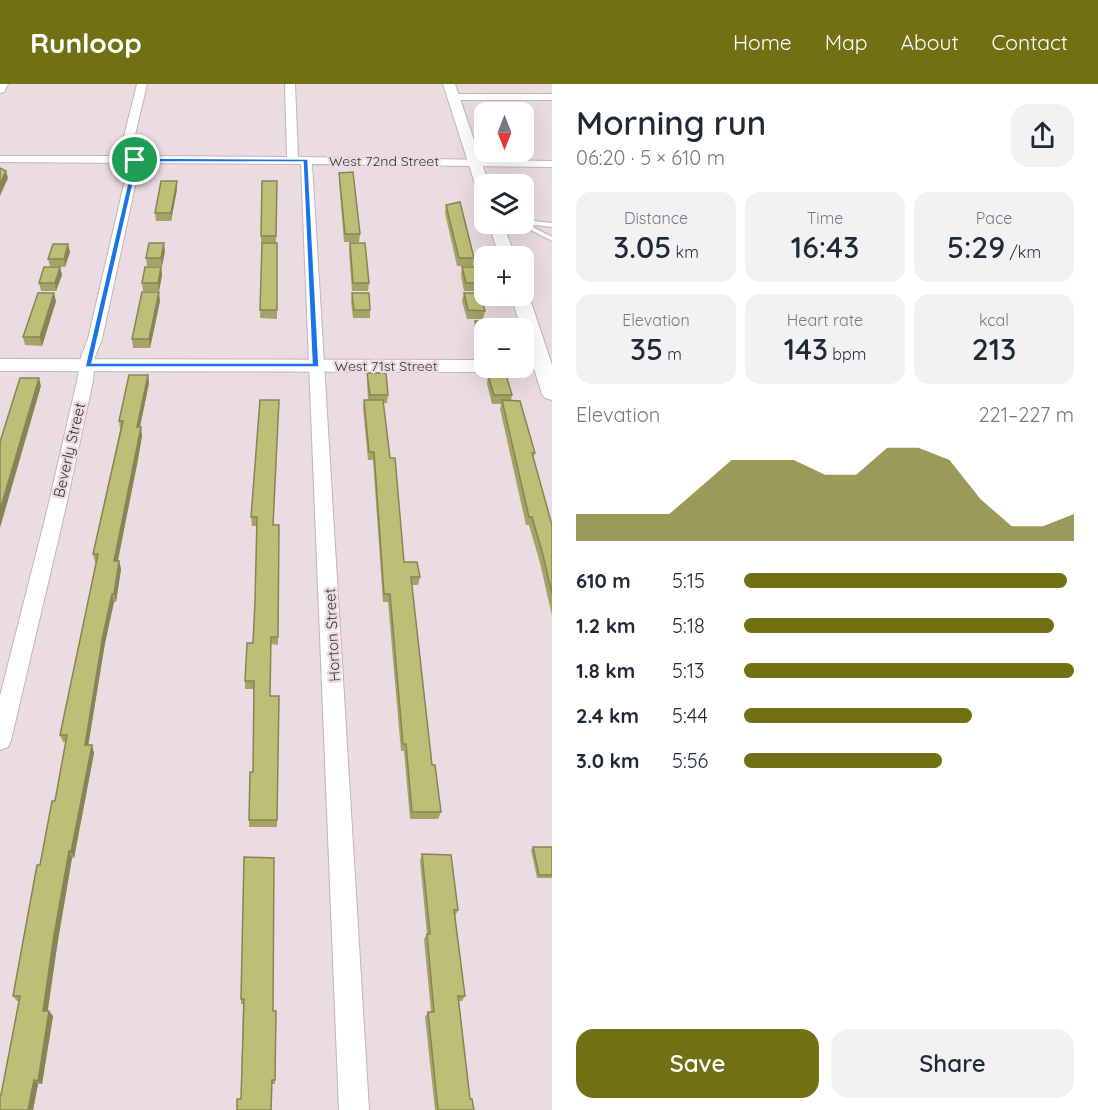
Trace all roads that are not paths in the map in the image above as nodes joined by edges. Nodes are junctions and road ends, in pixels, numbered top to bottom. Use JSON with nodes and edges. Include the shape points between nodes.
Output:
{"nodes":[{"id":1,"x":3,"y":84,"type":"edge"},
{"id":2,"x":142,"y":84,"type":"edge"},
{"id":3,"x":290,"y":84,"type":"edge"},
{"id":4,"x":0,"y":90,"type":"edge"},
{"id":5,"x":452,"y":91,"type":"edge"},
{"id":6,"x":552,"y":97,"type":"edge"},
{"id":7,"x":474,"y":158,"type":"edge"},
{"id":8,"x":0,"y":159,"type":"edge"},
{"id":9,"x":130,"y":160,"type":"junction"},
{"id":10,"x":299,"y":160,"type":"junction"},
{"id":11,"x":474,"y":161,"type":"edge"},
{"id":12,"x":501,"y":162,"type":"edge"},
{"id":13,"x":552,"y":164,"type":"edge"},
{"id":14,"x":534,"y":223,"type":"edge"},
{"id":15,"x":552,"y":225,"type":"edge"},
{"id":16,"x":534,"y":230,"type":"edge"},
{"id":17,"x":552,"y":239,"type":"edge"},
{"id":18,"x":524,"y":306,"type":"edge"},
{"id":19,"x":0,"y":365,"type":"edge"},
{"id":20,"x":87,"y":365,"type":"junction"},
{"id":21,"x":316,"y":365,"type":"junction"},
{"id":22,"x":474,"y":366,"type":"edge"},
{"id":23,"x":548,"y":366,"type":"edge"},
{"id":24,"x":552,"y":394,"type":"edge"},
{"id":25,"x":0,"y":740,"type":"edge"},
{"id":26,"x":354,"y":1110,"type":"edge"}],
"edges":[{"from":1,"to":4,"type":"street"},
{"from":2,"to":9,"type":"street","name":"Beverly Street"},
{"from":3,"to":10,"type":"street","name":"Horton Street"},
{"from":5,"to":6,"type":"street"},
{"from":5,"to":7,"type":"street"},
{"from":8,"to":9,"type":"street","name":"West 72nd Street"},
{"from":9,"to":10,"type":"street","name":"West 72nd Street"},
{"from":9,"to":20,"type":"street","name":"Beverly Street"},
{"from":10,"to":11,"type":"street","name":"West 72nd Street"},
{"from":10,"to":21,"type":"street","name":"Horton Street"},
{"from":12,"to":13,"type":"street","name":"West 72nd Street"},
{"from":14,"to":15,"type":"lane"},
{"from":16,"to":17,"type":"lane"},
{"from":18,"to":23,"type":"street"},
{"from":19,"to":20,"type":"street","name":"West 71st Street"},
{"from":20,"to":21,"type":"street","name":"West 71st Street"},
{"from":20,"to":25,"type":"street","name":"Beverly Street"},
{"from":21,"to":22,"type":"street","name":"West 71st Street"},
{"from":21,"to":26,"type":"street","name":"Horton Street"},
{"from":23,"to":24,"type":"street"}]}
